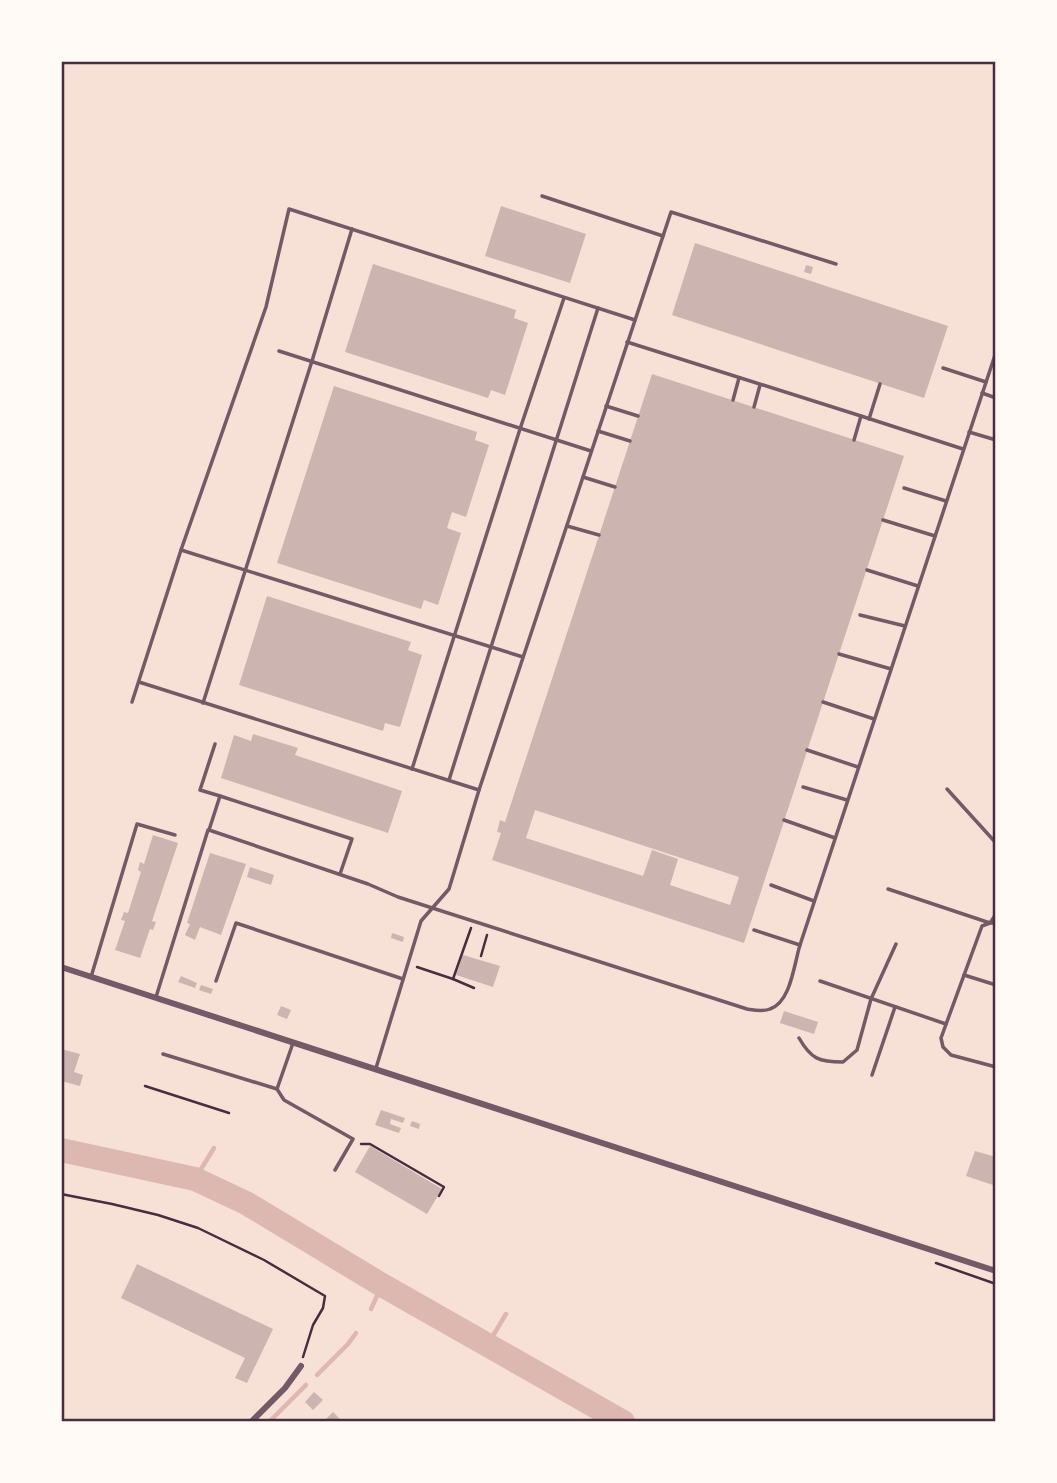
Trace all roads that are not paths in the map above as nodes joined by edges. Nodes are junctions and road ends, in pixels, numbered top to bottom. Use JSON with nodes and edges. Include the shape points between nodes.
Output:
{"nodes":[{"id":1,"x":542,"y":196,"type":"dead end"},
{"id":2,"x":352,"y":229,"type":"junction"},
{"id":3,"x":663,"y":236,"type":"junction"},
{"id":4,"x":836,"y":264,"type":"dead end"},
{"id":5,"x":565,"y":298,"type":"junction"},
{"id":6,"x":598,"y":308,"type":"junction"},
{"id":7,"x":635,"y":320,"type":"junction"},
{"id":8,"x":627,"y":342,"type":"junction"},
{"id":9,"x":279,"y":351,"type":"dead end"},
{"id":10,"x":996,"y":352,"type":"edge"},
{"id":11,"x":312,"y":362,"type":"junction"},
{"id":12,"x":943,"y":368,"type":"dead end"},
{"id":13,"x":739,"y":378,"type":"junction"},
{"id":14,"x":986,"y":382,"type":"junction"},
{"id":15,"x":880,"y":384,"type":"dead end"},
{"id":16,"x":760,"y":385,"type":"junction"},
{"id":17,"x":982,"y":393,"type":"junction"},
{"id":18,"x":996,"y":398,"type":"edge"},
{"id":19,"x":733,"y":400,"type":"dead end"},
{"id":20,"x":606,"y":406,"type":"junction"},
{"id":21,"x":754,"y":407,"type":"dead end"},
{"id":22,"x":638,"y":416,"type":"dead end"},
{"id":23,"x":861,"y":416,"type":"junction"},
{"id":24,"x":869,"y":419,"type":"junction"},
{"id":25,"x":520,"y":429,"type":"junction"},
{"id":26,"x":598,"y":431,"type":"junction"},
{"id":27,"x":969,"y":432,"type":"junction"},
{"id":28,"x":557,"y":440,"type":"junction"},
{"id":29,"x":854,"y":440,"type":"dead end"},
{"id":30,"x":996,"y":440,"type":"edge"},
{"id":31,"x":630,"y":441,"type":"dead end"},
{"id":32,"x":963,"y":450,"type":"junction"},
{"id":33,"x":592,"y":451,"type":"junction"},
{"id":34,"x":583,"y":477,"type":"junction"},
{"id":35,"x":615,"y":486,"type":"dead end"},
{"id":36,"x":904,"y":488,"type":"dead end"},
{"id":37,"x":946,"y":501,"type":"junction"},
{"id":38,"x":883,"y":520,"type":"dead end"},
{"id":39,"x":567,"y":526,"type":"junction"},
{"id":40,"x":599,"y":535,"type":"dead end"},
{"id":41,"x":935,"y":536,"type":"junction"},
{"id":42,"x":181,"y":550,"type":"junction"},
{"id":43,"x":245,"y":570,"type":"junction"},
{"id":44,"x":867,"y":570,"type":"dead end"},
{"id":45,"x":918,"y":586,"type":"junction"},
{"id":46,"x":860,"y":615,"type":"dead end"},
{"id":47,"x":905,"y":626,"type":"junction"},
{"id":48,"x":454,"y":636,"type":"junction"},
{"id":49,"x":491,"y":647,"type":"junction"},
{"id":50,"x":839,"y":654,"type":"dead end"},
{"id":51,"x":523,"y":657,"type":"junction"},
{"id":52,"x":891,"y":669,"type":"junction"},
{"id":53,"x":139,"y":682,"type":"junction"},
{"id":54,"x":132,"y":702,"type":"dead end"},
{"id":55,"x":823,"y":702,"type":"dead end"},
{"id":56,"x":204,"y":703,"type":"junction"},
{"id":57,"x":874,"y":719,"type":"junction"},
{"id":58,"x":215,"y":744,"type":"dead end"},
{"id":59,"x":807,"y":750,"type":"dead end"},
{"id":60,"x":858,"y":767,"type":"junction"},
{"id":61,"x":412,"y":769,"type":"junction"},
{"id":62,"x":449,"y":780,"type":"junction"},
{"id":63,"x":803,"y":787,"type":"dead end"},
{"id":64,"x":947,"y":789,"type":"dead end"},
{"id":65,"x":480,"y":790,"type":"junction"},
{"id":66,"x":220,"y":796,"type":"junction"},
{"id":67,"x":847,"y":800,"type":"junction"},
{"id":68,"x":784,"y":820,"type":"dead end"},
{"id":69,"x":209,"y":830,"type":"junction"},
{"id":70,"x":175,"y":835,"type":"dead end"},
{"id":71,"x":835,"y":838,"type":"junction"},
{"id":72,"x":996,"y":843,"type":"edge"},
{"id":73,"x":340,"y":874,"type":"junction"},
{"id":74,"x":771,"y":885,"type":"dead end"},
{"id":75,"x":888,"y":889,"type":"dead end"},
{"id":76,"x":814,"y":901,"type":"junction"},
{"id":77,"x":433,"y":907,"type":"junction"},
{"id":78,"x":996,"y":914,"type":"edge"},
{"id":79,"x":990,"y":923,"type":"junction"},
{"id":80,"x":996,"y":923,"type":"edge"},
{"id":81,"x":754,"y":930,"type":"dead end"},
{"id":82,"x":896,"y":944,"type":"dead end"},
{"id":83,"x":800,"y":945,"type":"junction"},
{"id":84,"x":61,"y":967,"type":"edge"},
{"id":85,"x":964,"y":975,"type":"junction"},
{"id":86,"x":91,"y":977,"type":"junction"},
{"id":87,"x":403,"y":979,"type":"junction"},
{"id":88,"x":216,"y":981,"type":"dead end"},
{"id":89,"x":820,"y":981,"type":"dead end"},
{"id":90,"x":996,"y":985,"type":"edge"},
{"id":91,"x":156,"y":999,"type":"junction"},
{"id":92,"x":872,"y":999,"type":"junction"},
{"id":93,"x":895,"y":1007,"type":"junction"},
{"id":94,"x":946,"y":1024,"type":"junction"},
{"id":95,"x":799,"y":1038,"type":"dead end"},
{"id":96,"x":293,"y":1043,"type":"junction"},
{"id":97,"x":163,"y":1054,"type":"dead end"},
{"id":98,"x":996,"y":1067,"type":"edge"},
{"id":99,"x":375,"y":1070,"type":"junction"},
{"id":100,"x":872,"y":1075,"type":"dead end"},
{"id":101,"x":277,"y":1089,"type":"junction"},
{"id":102,"x":335,"y":1170,"type":"dead end"},
{"id":103,"x":996,"y":1272,"type":"edge"},
{"id":104,"x":301,"y":1366,"type":"road end"},
{"id":105,"x":251,"y":1422,"type":"edge"}],
"edges":[{"from":1,"to":3,"type":"lane"},
{"from":2,"to":5,"type":"lane"},
{"from":2,"to":11,"type":"lane"},
{"from":2,"to":42,"type":"lane","via":[[289,209],[266,307]]},
{"from":3,"to":4,"type":"lane","via":[[671,212]]},
{"from":3,"to":7,"type":"lane"},
{"from":5,"to":6,"type":"lane"},
{"from":5,"to":25,"type":"lane"},
{"from":6,"to":7,"type":"lane"},
{"from":6,"to":28,"type":"lane"},
{"from":7,"to":8,"type":"lane"},
{"from":8,"to":13,"type":"lane"},
{"from":8,"to":20,"type":"lane"},
{"from":9,"to":11,"type":"lane"},
{"from":10,"to":14,"type":"lane"},
{"from":11,"to":25,"type":"lane"},
{"from":11,"to":43,"type":"lane"},
{"from":12,"to":14,"type":"lane"},
{"from":13,"to":16,"type":"lane"},
{"from":13,"to":19,"type":"lane"},
{"from":14,"to":17,"type":"lane"},
{"from":15,"to":24,"type":"lane"},
{"from":16,"to":21,"type":"lane"},
{"from":16,"to":23,"type":"lane"},
{"from":17,"to":18,"type":"lane"},
{"from":17,"to":27,"type":"lane"},
{"from":20,"to":22,"type":"lane"},
{"from":20,"to":26,"type":"lane"},
{"from":23,"to":24,"type":"lane"},
{"from":23,"to":29,"type":"lane"},
{"from":24,"to":32,"type":"lane"},
{"from":25,"to":28,"type":"lane"},
{"from":25,"to":48,"type":"lane"},
{"from":26,"to":31,"type":"lane"},
{"from":26,"to":33,"type":"lane"},
{"from":27,"to":30,"type":"lane"},
{"from":27,"to":32,"type":"lane"},
{"from":28,"to":33,"type":"lane"},
{"from":28,"to":49,"type":"lane"},
{"from":32,"to":37,"type":"lane"},
{"from":33,"to":34,"type":"lane"},
{"from":34,"to":35,"type":"lane"},
{"from":34,"to":39,"type":"lane"},
{"from":36,"to":37,"type":"lane"},
{"from":37,"to":41,"type":"lane"},
{"from":38,"to":41,"type":"lane"},
{"from":39,"to":40,"type":"lane"},
{"from":39,"to":51,"type":"lane"},
{"from":41,"to":45,"type":"lane"},
{"from":42,"to":43,"type":"lane"},
{"from":42,"to":53,"type":"lane"},
{"from":43,"to":48,"type":"lane"},
{"from":43,"to":56,"type":"lane"},
{"from":44,"to":45,"type":"lane"},
{"from":45,"to":47,"type":"lane"},
{"from":46,"to":47,"type":"lane"},
{"from":47,"to":52,"type":"lane"},
{"from":48,"to":49,"type":"lane"},
{"from":48,"to":61,"type":"lane"},
{"from":49,"to":51,"type":"lane"},
{"from":49,"to":62,"type":"lane"},
{"from":50,"to":52,"type":"lane"},
{"from":51,"to":65,"type":"lane"},
{"from":52,"to":57,"type":"lane"},
{"from":53,"to":54,"type":"lane"},
{"from":53,"to":56,"type":"lane"},
{"from":55,"to":57,"type":"lane"},
{"from":56,"to":61,"type":"lane"},
{"from":57,"to":60,"type":"lane"},
{"from":58,"to":66,"type":"lane","via":[[200,790]]},
{"from":59,"to":60,"type":"lane"},
{"from":60,"to":67,"type":"lane"},
{"from":61,"to":62,"type":"lane"},
{"from":62,"to":65,"type":"lane"},
{"from":63,"to":67,"type":"lane"},
{"from":64,"to":72,"type":"lane"},
{"from":65,"to":77,"type":"lane","via":[[449,889]]},
{"from":66,"to":69,"type":"lane"},
{"from":66,"to":73,"type":"lane","via":[[352,839]]},
{"from":67,"to":71,"type":"lane"},
{"from":68,"to":71,"type":"lane"},
{"from":69,"to":73,"type":"lane"},
{"from":69,"to":91,"type":"lane"},
{"from":70,"to":86,"type":"lane","via":[[137,824]]},
{"from":71,"to":76,"type":"lane"},
{"from":73,"to":77,"type":"lane"},
{"from":74,"to":76,"type":"lane"},
{"from":75,"to":79,"type":"lane"},
{"from":76,"to":83,"type":"lane"},
{"from":77,"to":83,"type":"lane","via":[[759,1011],[770,1009],[786,996]]},
{"from":77,"to":87,"type":"lane","via":[[421,920]]},
{"from":78,"to":79,"type":"lane"},
{"from":79,"to":80,"type":"lane"},
{"from":79,"to":85,"type":"lane","via":[[982,926]]},
{"from":81,"to":83,"type":"lane"},
{"from":82,"to":92,"type":"lane"},
{"from":84,"to":86,"type":"street"},
{"from":85,"to":90,"type":"lane"},
{"from":85,"to":94,"type":"lane"},
{"from":86,"to":91,"type":"street"},
{"from":87,"to":88,"type":"lane","via":[[236,923]]},
{"from":87,"to":99,"type":"lane"},
{"from":89,"to":92,"type":"lane"},
{"from":91,"to":96,"type":"street"},
{"from":92,"to":93,"type":"lane"},
{"from":92,"to":95,"type":"lane","via":[[857,1051],[843,1062],[823,1062],[806,1051]]},
{"from":93,"to":94,"type":"lane"},
{"from":93,"to":100,"type":"lane"},
{"from":94,"to":98,"type":"lane","via":[[943,1047],[951,1055]]},
{"from":96,"to":99,"type":"street"},
{"from":96,"to":101,"type":"lane"},
{"from":97,"to":101,"type":"lane"},
{"from":99,"to":103,"type":"street"},
{"from":101,"to":102,"type":"lane","via":[[284,1100],[352,1139]]},
{"from":104,"to":105,"type":"street"}]}
